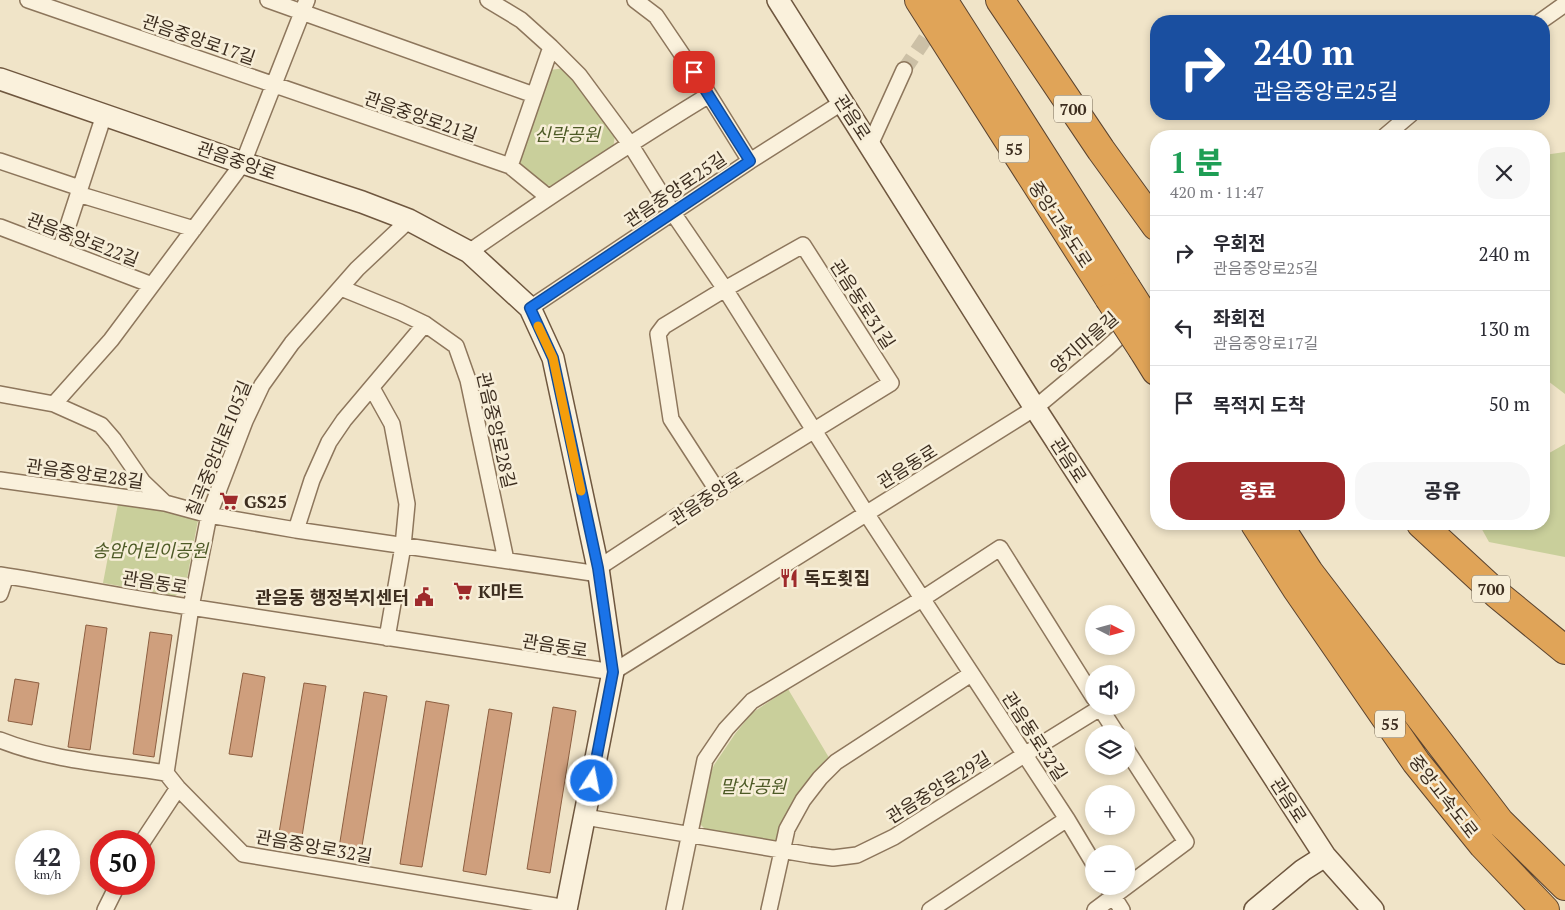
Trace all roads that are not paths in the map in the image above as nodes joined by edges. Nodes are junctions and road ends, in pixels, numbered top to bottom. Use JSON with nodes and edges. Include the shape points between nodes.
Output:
{"nodes":[{"id":1,"x":28,"y":0,"type":"edge"},
{"id":2,"x":268,"y":0,"type":"edge"},
{"id":3,"x":488,"y":0,"type":"edge"},
{"id":4,"x":635,"y":0,"type":"edge"},
{"id":5,"x":778,"y":0,"type":"edge"},
{"id":6,"x":919,"y":0,"type":"edge"},
{"id":7,"x":943,"y":0,"type":"edge"},
{"id":8,"x":1000,"y":0,"type":"edge"},
{"id":9,"x":1022,"y":0,"type":"edge"},
{"id":10,"x":1565,"y":4,"type":"edge"},
{"id":11,"x":304,"y":6,"type":"edge"},
{"id":12,"x":1550,"y":15,"type":"edge"},
{"id":13,"x":551,"y":47,"type":"junction"},
{"id":14,"x":904,"y":70,"type":"tunnel mouth"},
{"id":15,"x":1,"y":84,"type":"edge"},
{"id":16,"x":274,"y":85,"type":"junction"},
{"id":17,"x":534,"y":95,"type":"junction"},
{"id":18,"x":709,"y":95,"type":"junction"},
{"id":19,"x":843,"y":102,"type":"junction"},
{"id":20,"x":104,"y":115,"type":"junction"},
{"id":21,"x":1404,"y":120,"type":"edge"},
{"id":22,"x":1393,"y":130,"type":"edge"},
{"id":23,"x":630,"y":144,"type":"junction"},
{"id":24,"x":870,"y":145,"type":"junction"},
{"id":25,"x":0,"y":161,"type":"edge"},
{"id":26,"x":750,"y":161,"type":"junction"},
{"id":27,"x":244,"y":163,"type":"junction"},
{"id":28,"x":510,"y":166,"type":"junction"},
{"id":29,"x":79,"y":191,"type":"junction"},
{"id":30,"x":548,"y":197,"type":"junction"},
{"id":31,"x":1150,"y":206,"type":"edge"},
{"id":32,"x":1150,"y":208,"type":"edge"},
{"id":33,"x":673,"y":213,"type":"junction"},
{"id":34,"x":409,"y":220,"type":"junction"},
{"id":35,"x":0,"y":227,"type":"edge"},
{"id":36,"x":194,"y":229,"type":"junction"},
{"id":37,"x":60,"y":250,"type":"junction"},
{"id":38,"x":468,"y":252,"type":"junction"},
{"id":39,"x":152,"y":285,"type":"junction"},
{"id":40,"x":341,"y":288,"type":"junction"},
{"id":41,"x":725,"y":289,"type":"junction"},
{"id":42,"x":1117,"y":292,"type":"junction"},
{"id":43,"x":530,"y":308,"type":"junction"},
{"id":44,"x":1150,"y":309,"type":"edge"},
{"id":45,"x":425,"y":324,"type":"junction"},
{"id":46,"x":1150,"y":349,"type":"edge"},
{"id":47,"x":372,"y":388,"type":"junction"},
{"id":48,"x":0,"y":394,"type":"edge"},
{"id":49,"x":54,"y":404,"type":"junction"},
{"id":50,"x":1035,"y":408,"type":"junction"},
{"id":51,"x":814,"y":430,"type":"junction"},
{"id":52,"x":0,"y":480,"type":"edge"},
{"id":53,"x":717,"y":490,"type":"junction"},
{"id":54,"x":165,"y":503,"type":"junction"},
{"id":55,"x":866,"y":513,"type":"junction"},
{"id":56,"x":209,"y":515,"type":"junction"},
{"id":57,"x":296,"y":530,"type":"junction"},
{"id":58,"x":1259,"y":530,"type":"edge"},
{"id":59,"x":1282,"y":530,"type":"edge"},
{"id":60,"x":1428,"y":530,"type":"edge"},
{"id":61,"x":1453,"y":530,"type":"edge"},
{"id":62,"x":403,"y":546,"type":"junction"},
{"id":63,"x":506,"y":560,"type":"junction"},
{"id":64,"x":598,"y":571,"type":"junction"},
{"id":65,"x":3,"y":576,"type":"edge"},
{"id":66,"x":0,"y":594,"type":"edge"},
{"id":67,"x":922,"y":599,"type":"junction"},
{"id":68,"x":191,"y":607,"type":"junction"},
{"id":69,"x":1565,"y":632,"type":"edge"},
{"id":70,"x":387,"y":638,"type":"junction"},
{"id":71,"x":1565,"y":650,"type":"edge"},
{"id":72,"x":613,"y":672,"type":"junction"},
{"id":73,"x":972,"y":674,"type":"junction"},
{"id":74,"x":1085,"y":683,"type":"edge"},
{"id":75,"x":1085,"y":713,"type":"edge"},
{"id":76,"x":0,"y":740,"type":"edge"},
{"id":77,"x":1024,"y":755,"type":"junction"},
{"id":78,"x":1135,"y":763,"type":"edge"},
{"id":79,"x":166,"y":772,"type":"junction"},
{"id":80,"x":178,"y":788,"type":"junction"},
{"id":81,"x":585,"y":817,"type":"junction"},
{"id":82,"x":1067,"y":819,"type":"junction"},
{"id":83,"x":150,"y":830,"type":"edge"},
{"id":84,"x":689,"y":834,"type":"junction"},
{"id":85,"x":1085,"y":849,"type":"edge"},
{"id":86,"x":783,"y":850,"type":"junction"},
{"id":87,"x":1325,"y":856,"type":"junction"},
{"id":88,"x":1135,"y":876,"type":"edge"},
{"id":89,"x":1565,"y":886,"type":"edge"},
{"id":90,"x":112,"y":895,"type":"edge"},
{"id":91,"x":1108,"y":895,"type":"edge"},
{"id":92,"x":1112,"y":895,"type":"edge"},
{"id":93,"x":566,"y":909,"type":"edge"},
{"id":94,"x":105,"y":910,"type":"edge"},
{"id":95,"x":674,"y":910,"type":"edge"},
{"id":96,"x":768,"y":910,"type":"edge"},
{"id":97,"x":930,"y":910,"type":"edge"},
{"id":98,"x":1095,"y":910,"type":"edge"},
{"id":99,"x":1122,"y":910,"type":"edge"},
{"id":100,"x":1255,"y":910,"type":"edge"},
{"id":101,"x":1373,"y":910,"type":"edge"},
{"id":102,"x":1545,"y":910,"type":"edge"}],
"edges":[{"from":1,"to":16,"type":"street","name":"관음중앙로17길"},
{"from":2,"to":11,"type":"street"},
{"from":3,"to":13,"type":"street","via":[[521,20]]},
{"from":4,"to":18,"type":"street","via":[[656,16]]},
{"from":5,"to":19,"type":"main road","name":"관음로"},
{"from":6,"to":42,"type":"highway","name":"중앙고속도로","number":"55"},
{"from":7,"to":42,"type":"highway","name":"중앙고속도로","number":"55"},
{"from":8,"to":32,"type":"highway","number":"700","via":[[1101,150]]},
{"from":9,"to":31,"type":"highway","number":"700"},
{"from":10,"to":12,"type":"street"},
{"from":11,"to":16,"type":"street"},
{"from":11,"to":17,"type":"street"},
{"from":13,"to":17,"type":"street"},
{"from":13,"to":23,"type":"street","via":[[579,75]]},
{"from":14,"to":24,"type":"street"},
{"from":15,"to":20,"type":"main road","name":"관음중앙로"},
{"from":16,"to":27,"type":"street"},
{"from":16,"to":28,"type":"street","name":"관음중앙로21길"},
{"from":17,"to":28,"type":"street"},
{"from":18,"to":23,"type":"street"},
{"from":18,"to":26,"type":"street"},
{"from":19,"to":24,"type":"main road","name":"관음로"},
{"from":19,"to":26,"type":"street","name":"관음중앙로25길"},
{"from":20,"to":27,"type":"main road","name":"관음중앙로"},
{"from":20,"to":29,"type":"street"},
{"from":21,"to":22,"type":"street"},
{"from":23,"to":30,"type":"street"},
{"from":23,"to":33,"type":"street"},
{"from":24,"to":50,"type":"main road","name":"관음로"},
{"from":25,"to":29,"type":"street"},
{"from":26,"to":33,"type":"street","name":"관음중앙로25길"},
{"from":27,"to":34,"type":"main road","name":"관음중앙로"},
{"from":27,"to":36,"type":"street","name":"관음중앙로22길"},
{"from":28,"to":30,"type":"street","name":"관음중앙로21길"},
{"from":29,"to":36,"type":"street"},
{"from":29,"to":37,"type":"street"},
{"from":30,"to":38,"type":"street"},
{"from":33,"to":41,"type":"street"},
{"from":33,"to":43,"type":"street","name":"관음중앙로25길"},
{"from":34,"to":38,"type":"main road","name":"관음중앙로"},
{"from":34,"to":40,"type":"street","name":"칠곡중앙대로105길"},
{"from":35,"to":37,"type":"street","name":"관음중앙로22길"},
{"from":36,"to":39,"type":"street","name":"관음중앙로22길"},
{"from":37,"to":39,"type":"street","name":"관음중앙로22길"},
{"from":38,"to":43,"type":"main road","name":"관음중앙로"},
{"from":39,"to":49,"type":"street","name":"관음중앙로22길","via":[[111,340]]},
{"from":40,"to":45,"type":"street","name":"관음중앙로28길"},
{"from":40,"to":56,"type":"street","name":"칠곡중앙대로105길","via":[[292,344],[262,385]]},
{"from":41,"to":51,"type":"street"},
{"from":41,"to":51,"type":"street","name":"관음동로31길","via":[[803,245],[892,383]]},
{"from":41,"to":53,"type":"street","name":"관음동로31길","via":[[664,326],[658,334],[671,419]]},
{"from":42,"to":46,"type":"highway","name":"중앙고속도로","number":"55","bridge":true},
{"from":43,"to":64,"type":"main road","name":"관음중앙로","via":[[553,358]]},
{"from":44,"to":50,"type":"street","name":"양지마을길"},
{"from":45,"to":47,"type":"street"},
{"from":45,"to":63,"type":"street","name":"관음중앙로28길","via":[[456,346],[468,380]]},
{"from":47,"to":57,"type":"street","via":[[329,442],[312,480]]},
{"from":47,"to":62,"type":"street","via":[[392,424],[406,504]]},
{"from":48,"to":49,"type":"street","name":"관음중앙로28길"},
{"from":49,"to":54,"type":"street","name":"관음중앙로28길","via":[[101,425],[143,482]]},
{"from":50,"to":55,"type":"street","name":"관음동로"},
{"from":50,"to":87,"type":"main road","name":"관음로"},
{"from":51,"to":53,"type":"street","name":"관음중앙로"},
{"from":51,"to":55,"type":"street"},
{"from":52,"to":54,"type":"street","name":"관음중앙로28길"},
{"from":53,"to":64,"type":"street","name":"관음중앙로"},
{"from":54,"to":56,"type":"street","name":"관음중앙로28길"},
{"from":55,"to":67,"type":"street","name":"관음동로32길"},
{"from":55,"to":72,"type":"street","name":"관음동로"},
{"from":56,"to":57,"type":"street","name":"관음중앙로28길"},
{"from":56,"to":68,"type":"street","name":"칠곡중앙대로105길"},
{"from":57,"to":62,"type":"street","name":"관음중앙로28길"},
{"from":58,"to":102,"type":"highway","name":"중앙고속도로","number":"55","via":[[1416,762],[1483,845]]},
{"from":59,"to":89,"type":"highway","name":"중앙고속도로","number":"55","via":[[1309,572],[1500,822]]},
{"from":60,"to":71,"type":"highway","number":"700","via":[[1498,595]]},
{"from":61,"to":69,"type":"highway","number":"700"},
{"from":62,"to":63,"type":"street","name":"관음중앙로28길"},
{"from":62,"to":70,"type":"street"},
{"from":63,"to":64,"type":"street","name":"관음중앙로28길"},
{"from":64,"to":72,"type":"main road","name":"관음중앙로"},
{"from":65,"to":66,"type":"street"},
{"from":65,"to":68,"type":"street","name":"관음동로"},
{"from":67,"to":73,"type":"street","name":"관음동로32길"},
{"from":67,"to":74,"type":"street","via":[[1000,548]]},
{"from":67,"to":84,"type":"street","via":[[752,701],[726,729],[705,760]]},
{"from":68,"to":70,"type":"street","name":"관음동로"},
{"from":68,"to":79,"type":"street","name":"칠곡중앙대로105길"},
{"from":70,"to":72,"type":"street","name":"관음동로"},
{"from":72,"to":81,"type":"main road","name":"관음중앙로"},
{"from":73,"to":77,"type":"street","name":"관음동로32길"},
{"from":73,"to":86,"type":"street","via":[[836,762],[803,800],[787,829]]},
{"from":75,"to":77,"type":"street","name":"관음중앙로29길"},
{"from":76,"to":79,"type":"street","via":[[49,756]]},
{"from":77,"to":82,"type":"street","name":"관음동로32길"},
{"from":77,"to":86,"type":"street","name":"관음중앙로29길","via":[[894,837],[857,855],[833,858]]},
{"from":78,"to":88,"type":"street","via":[[1186,842]]},
{"from":79,"to":80,"type":"street","name":"관음중앙로32길"},
{"from":80,"to":83,"type":"street"},
{"from":80,"to":93,"type":"street","name":"관음중앙로32길","via":[[243,854]]},
{"from":81,"to":84,"type":"street","name":"관음중앙로29길"},
{"from":81,"to":93,"type":"main road","name":"관음중앙로"},
{"from":82,"to":85,"type":"street","name":"관음동로32길"},
{"from":82,"to":97,"type":"street"},
{"from":84,"to":86,"type":"street","name":"관음중앙로29길"},
{"from":84,"to":95,"type":"street"},
{"from":86,"to":96,"type":"street"},
{"from":87,"to":100,"type":"main road"},
{"from":87,"to":101,"type":"main road","name":"관음로"},
{"from":90,"to":94,"type":"street"},
{"from":91,"to":98,"type":"street"},
{"from":92,"to":99,"type":"street"}]}
